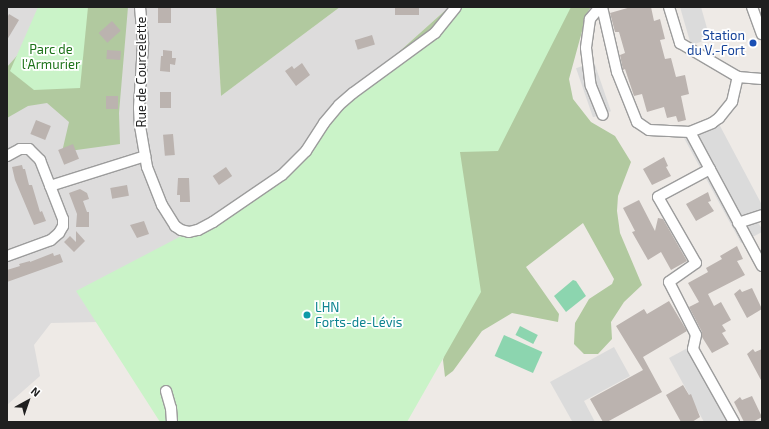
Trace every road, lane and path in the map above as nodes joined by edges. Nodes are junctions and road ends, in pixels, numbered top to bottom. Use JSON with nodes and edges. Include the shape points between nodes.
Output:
{"nodes":[{"id":1,"x":140,"y":7,"type":"edge"},
{"id":2,"x":456,"y":7,"type":"edge"},
{"id":3,"x":601,"y":7,"type":"edge"},
{"id":4,"x":752,"y":7,"type":"edge"},
{"id":5,"x":672,"y":8,"type":"edge"},
{"id":6,"x":762,"y":34,"type":"edge"},
{"id":7,"x":738,"y":77,"type":"junction"},
{"id":8,"x":762,"y":79,"type":"edge"},
{"id":9,"x":603,"y":115,"type":"dead end"},
{"id":10,"x":690,"y":132,"type":"junction"},
{"id":11,"x":7,"y":156,"type":"edge"},
{"id":12,"x":145,"y":156,"type":"junction"},
{"id":13,"x":710,"y":169,"type":"junction"},
{"id":14,"x":50,"y":186,"type":"junction"},
{"id":15,"x":762,"y":215,"type":"edge"},
{"id":16,"x":738,"y":223,"type":"junction"},
{"id":17,"x":7,"y":256,"type":"edge"},
{"id":18,"x":762,"y":266,"type":"edge"},
{"id":19,"x":166,"y":391,"type":"dead end"},
{"id":20,"x":172,"y":422,"type":"edge"},
{"id":21,"x":734,"y":422,"type":"edge"}],
"edges":[{"from":1,"to":12,"type":"street","name":"Rue de Courcelette","via":[[143,44],[139,108]]},
{"from":2,"to":12,"type":"street","name":"Rue de Courcelette","via":[[435,33],[339,105],[306,151],[282,175],[198,230],[189,232],[175,226],[162,205]]},
{"from":3,"to":9,"type":"street","via":[[590,19],[586,48],[591,86]]},
{"from":3,"to":10,"type":"street","via":[[617,72],[637,122],[649,130]]},
{"from":4,"to":6,"type":"street"},
{"from":5,"to":7,"type":"street","via":[[680,43]]},
{"from":7,"to":8,"type":"street"},
{"from":7,"to":10,"type":"street","via":[[732,102],[719,118]]},
{"from":10,"to":13,"type":"street"},
{"from":11,"to":14,"type":"street","via":[[20,149],[29,149],[40,160]]},
{"from":12,"to":14,"type":"street"},
{"from":13,"to":16,"type":"street"},
{"from":13,"to":21,"type":"street","via":[[658,197],[696,263],[669,282],[696,335],[693,349]]},
{"from":14,"to":17,"type":"street","via":[[63,219],[59,233],[51,240]]},
{"from":15,"to":16,"type":"street"},
{"from":16,"to":18,"type":"street"},
{"from":19,"to":20,"type":"street"}]}
